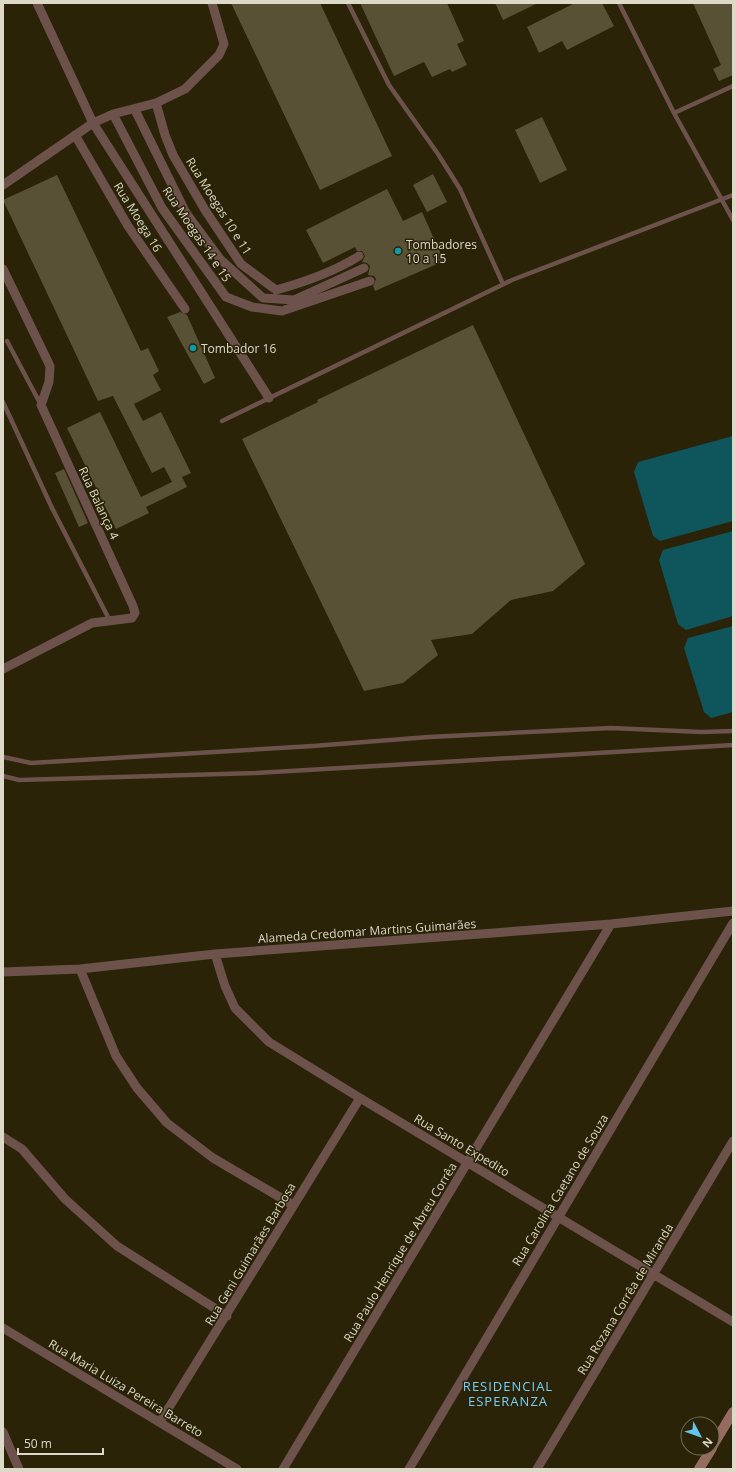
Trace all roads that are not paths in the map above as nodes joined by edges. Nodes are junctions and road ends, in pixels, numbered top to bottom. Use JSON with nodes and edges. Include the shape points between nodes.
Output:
{"nodes":[{"id":1,"x":37,"y":3,"type":"edge"},
{"id":2,"x":212,"y":3,"type":"edge"},
{"id":3,"x":348,"y":3,"type":"edge"},
{"id":4,"x":619,"y":3,"type":"edge"},
{"id":5,"x":733,"y":86,"type":"edge"},
{"id":6,"x":156,"y":103,"type":"junction"},
{"id":7,"x":134,"y":110,"type":"junction"},
{"id":8,"x":674,"y":113,"type":"junction"},
{"id":9,"x":113,"y":114,"type":"junction"},
{"id":10,"x":93,"y":123,"type":"junction"},
{"id":11,"x":75,"y":135,"type":"junction"},
{"id":12,"x":3,"y":185,"type":"edge"},
{"id":13,"x":733,"y":195,"type":"edge"},
{"id":14,"x":721,"y":200,"type":"junction"},
{"id":15,"x":733,"y":220,"type":"edge"},
{"id":16,"x":359,"y":256,"type":"dead end"},
{"id":17,"x":364,"y":268,"type":"dead end"},
{"id":18,"x":3,"y":269,"type":"edge"},
{"id":19,"x":370,"y":281,"type":"dead end"},
{"id":20,"x":503,"y":284,"type":"junction"},
{"id":21,"x":185,"y":309,"type":"dead end"},
{"id":22,"x":7,"y":341,"type":"dead end"},
{"id":23,"x":269,"y":398,"type":"junction"},
{"id":24,"x":3,"y":402,"type":"edge"},
{"id":25,"x":41,"y":405,"type":"junction"},
{"id":26,"x":222,"y":421,"type":"dead end"},
{"id":27,"x":110,"y":621,"type":"junction"},
{"id":28,"x":3,"y":669,"type":"edge"},
{"id":29,"x":733,"y":731,"type":"edge"},
{"id":30,"x":733,"y":745,"type":"edge"},
{"id":31,"x":3,"y":757,"type":"edge"},
{"id":32,"x":3,"y":776,"type":"edge"},
{"id":33,"x":733,"y":911,"type":"edge"},
{"id":34,"x":733,"y":923,"type":"edge"},
{"id":35,"x":611,"y":924,"type":"junction"},
{"id":36,"x":215,"y":954,"type":"junction"},
{"id":37,"x":80,"y":969,"type":"junction"},
{"id":38,"x":3,"y":972,"type":"edge"},
{"id":39,"x":360,"y":1098,"type":"junction"},
{"id":40,"x":3,"y":1137,"type":"edge"},
{"id":41,"x":733,"y":1141,"type":"edge"},
{"id":42,"x":468,"y":1163,"type":"junction"},
{"id":43,"x":293,"y":1205,"type":"junction"},
{"id":44,"x":557,"y":1217,"type":"junction"},
{"id":45,"x":654,"y":1275,"type":"junction"},
{"id":46,"x":227,"y":1316,"type":"junction"},
{"id":47,"x":733,"y":1322,"type":"edge"},
{"id":48,"x":3,"y":1328,"type":"edge"},
{"id":49,"x":733,"y":1412,"type":"edge"},
{"id":50,"x":160,"y":1422,"type":"junction"},
{"id":51,"x":3,"y":1432,"type":"edge"},
{"id":52,"x":720,"y":1434,"type":"edge"},
{"id":53,"x":707,"y":1456,"type":"edge"},
{"id":54,"x":19,"y":1469,"type":"edge"},
{"id":55,"x":238,"y":1469,"type":"edge"},
{"id":56,"x":283,"y":1469,"type":"edge"},
{"id":57,"x":409,"y":1469,"type":"edge"},
{"id":58,"x":537,"y":1469,"type":"edge"},
{"id":59,"x":699,"y":1469,"type":"edge"}],
"edges":[{"from":1,"to":10,"type":"street"},
{"from":2,"to":6,"type":"street","via":[[224,44],[219,55],[186,89]]},
{"from":3,"to":20,"type":"lane","via":[[389,85],[460,189]]},
{"from":4,"to":8,"type":"lane"},
{"from":5,"to":8,"type":"lane"},
{"from":6,"to":7,"type":"street"},
{"from":6,"to":16,"type":"street","name":"Rua Moegas 10 e 11","via":[[173,155],[241,264],[276,290],[344,266]]},
{"from":7,"to":9,"type":"street"},
{"from":7,"to":17,"type":"street","via":[[186,213],[220,260],[263,298],[294,300]]},
{"from":8,"to":14,"type":"lane"},
{"from":9,"to":10,"type":"street"},
{"from":9,"to":19,"type":"street","name":"Rua Moegas 14 e 15","via":[[162,208],[226,297],[252,307],[282,311]]},
{"from":10,"to":11,"type":"street"},
{"from":10,"to":23,"type":"street"},
{"from":11,"to":12,"type":"street"},
{"from":11,"to":21,"type":"street","name":"Rua Moega 16","via":[[128,226]]},
{"from":13,"to":14,"type":"lane"},
{"from":14,"to":15,"type":"lane"},
{"from":14,"to":20,"type":"lane"},
{"from":18,"to":25,"type":"street","via":[[50,366],[49,382]]},
{"from":20,"to":23,"type":"lane"},
{"from":22,"to":25,"type":"lane"},
{"from":23,"to":26,"type":"lane"},
{"from":24,"to":27,"type":"lane","via":[[52,508]]},
{"from":25,"to":27,"type":"street","name":"Rua Balança 4","via":[[134,606],[135,613],[132,618]]},
{"from":27,"to":28,"type":"street","name":"Rua Balança 4","via":[[92,624]]},
{"from":29,"to":31,"type":"lane","via":[[611,728],[30,763]]},
{"from":30,"to":32,"type":"lane","via":[[256,773],[19,780]]},
{"from":33,"to":35,"type":"street","name":"Alameda Credomar Martins Guimarães"},
{"from":34,"to":44,"type":"street","name":"Rua Carolina Caetano de Souza"},
{"from":35,"to":36,"type":"street","name":"Alameda Credomar Martins Guimarães"},
{"from":35,"to":42,"type":"street","name":"Rua Paulo Henrique de Abreu Corrêa"},
{"from":36,"to":37,"type":"street","name":"Alameda Credomar Martins Guimarães"},
{"from":36,"to":39,"type":"street","name":"Rua Santo Expedito","via":[[235,1008],[269,1042]]},
{"from":37,"to":38,"type":"street","name":"Alameda Credomar Martins Guimarães"},
{"from":37,"to":43,"type":"street","via":[[116,1056],[137,1088],[167,1123],[213,1158]]},
{"from":39,"to":42,"type":"street","name":"Rua Santo Expedito"},
{"from":39,"to":43,"type":"street","name":"Rua Geni Guimarães Barbosa"},
{"from":40,"to":46,"type":"street","via":[[22,1149],[65,1199],[117,1246]]},
{"from":41,"to":45,"type":"street","name":"Rua Rozana Corrêa de Miranda"},
{"from":42,"to":44,"type":"street","name":"Rua Santo Expedito"},
{"from":42,"to":56,"type":"street","name":"Rua Paulo Henrique de Abreu Corrêa"},
{"from":43,"to":46,"type":"street","name":"Rua Geni Guimarães Barbosa"},
{"from":44,"to":45,"type":"street","name":"Rua Santo Expedito"},
{"from":44,"to":57,"type":"street","name":"Rua Carolina Caetano de Souza"},
{"from":45,"to":47,"type":"street","name":"Rua Santo Expedito"},
{"from":45,"to":58,"type":"street","name":"Rua Rozana Corrêa de Miranda"},
{"from":46,"to":50,"type":"street","name":"Rua Geni Guimarães Barbosa"},
{"from":48,"to":50,"type":"street","name":"Rua Maria Luiza Pereira Barreto"},
{"from":49,"to":52,"type":"street"},
{"from":50,"to":55,"type":"street","name":"Rua Maria Luiza Pereira Barreto"},
{"from":51,"to":54,"type":"street"},
{"from":53,"to":59,"type":"street"}]}
